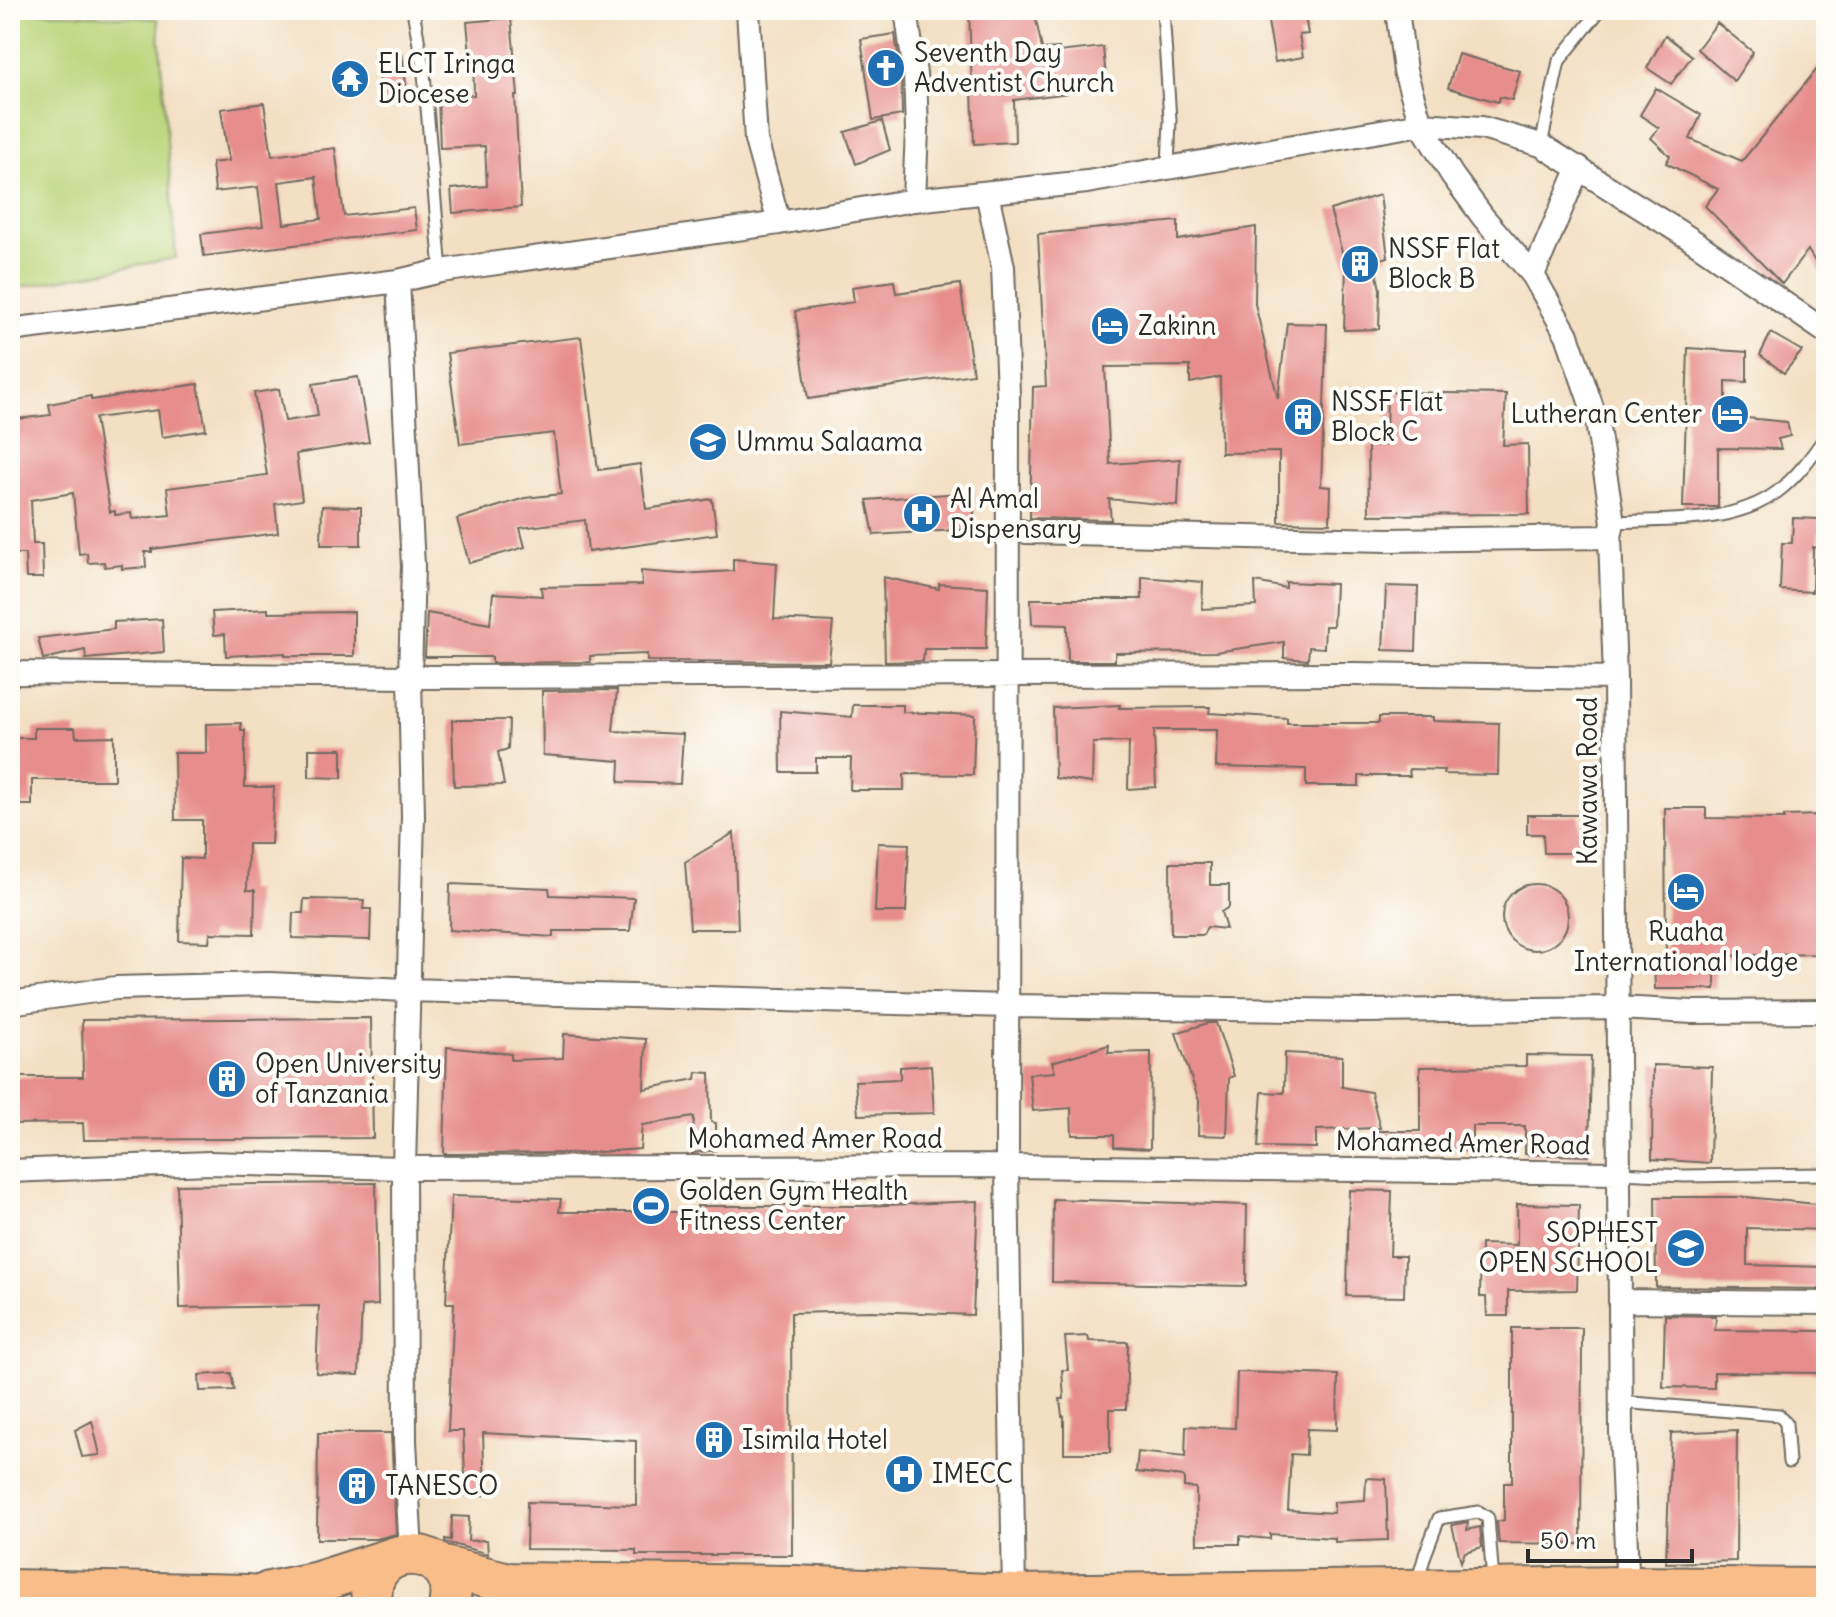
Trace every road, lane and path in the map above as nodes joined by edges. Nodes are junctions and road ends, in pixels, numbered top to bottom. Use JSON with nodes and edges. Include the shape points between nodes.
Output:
{"nodes":[{"id":1,"x":413,"y":10,"type":"edge"},
{"id":2,"x":748,"y":10,"type":"edge"},
{"id":3,"x":906,"y":10,"type":"edge"},
{"id":4,"x":1163,"y":10,"type":"edge"},
{"id":5,"x":1397,"y":10,"type":"edge"},
{"id":6,"x":1600,"y":10,"type":"edge"},
{"id":7,"x":1421,"y":124,"type":"junction"},
{"id":8,"x":1541,"y":145,"type":"junction"},
{"id":9,"x":1168,"y":166,"type":"junction"},
{"id":10,"x":1579,"y":167,"type":"junction"},
{"id":11,"x":987,"y":193,"type":"junction"},
{"id":12,"x":914,"y":200,"type":"junction"},
{"id":13,"x":779,"y":223,"type":"junction"},
{"id":14,"x":441,"y":271,"type":"junction"},
{"id":15,"x":1533,"y":275,"type":"junction"},
{"id":16,"x":398,"y":281,"type":"junction"},
{"id":17,"x":10,"y":330,"type":"edge"},
{"id":18,"x":1826,"y":332,"type":"edge"},
{"id":19,"x":1826,"y":436,"type":"edge"},
{"id":20,"x":1009,"y":529,"type":"junction"},
{"id":21,"x":1611,"y":530,"type":"junction"},
{"id":22,"x":10,"y":673,"type":"edge"},
{"id":23,"x":1007,"y":676,"type":"junction"},
{"id":24,"x":410,"y":677,"type":"junction"},
{"id":25,"x":1615,"y":678,"type":"junction"},
{"id":26,"x":407,"y":990,"type":"junction"},
{"id":27,"x":10,"y":1003,"type":"edge"},
{"id":28,"x":1009,"y":1006,"type":"junction"},
{"id":29,"x":1618,"y":1008,"type":"junction"},
{"id":30,"x":1826,"y":1011,"type":"edge"},
{"id":31,"x":1007,"y":1166,"type":"junction"},
{"id":32,"x":404,"y":1168,"type":"junction"},
{"id":33,"x":10,"y":1171,"type":"edge"},
{"id":34,"x":1620,"y":1173,"type":"junction"},
{"id":35,"x":1826,"y":1174,"type":"edge"},
{"id":36,"x":1620,"y":1301,"type":"junction"},
{"id":37,"x":1826,"y":1303,"type":"edge"},
{"id":38,"x":1621,"y":1402,"type":"junction"},
{"id":39,"x":1789,"y":1462,"type":"dead end"},
{"id":40,"x":416,"y":1559,"type":"junction"},
{"id":41,"x":1826,"y":1589,"type":"edge"},
{"id":42,"x":10,"y":1590,"type":"edge"},
{"id":43,"x":1494,"y":1594,"type":"junction"},
{"id":44,"x":249,"y":1595,"type":"junction"},
{"id":45,"x":1014,"y":1595,"type":"junction"},
{"id":46,"x":1415,"y":1595,"type":"junction"},
{"id":47,"x":1628,"y":1597,"type":"edge"},
{"id":48,"x":313,"y":1607,"type":"edge"},
{"id":49,"x":373,"y":1607,"type":"edge"},
{"id":50,"x":449,"y":1607,"type":"edge"},
{"id":51,"x":531,"y":1607,"type":"edge"},
{"id":52,"x":544,"y":1607,"type":"edge"}],
"edges":[{"from":1,"to":14,"type":"lane","via":[[424,73]]},
{"from":2,"to":13,"type":"street","via":[[756,140]]},
{"from":3,"to":12,"type":"street","via":[[915,74]]},
{"from":4,"to":9,"type":"lane"},
{"from":5,"to":7,"type":"street","name":"Kawawa Road","via":[[1405,71]]},
{"from":6,"to":8,"type":"lane","via":[[1559,61]]},
{"from":7,"to":8,"type":"street","via":[[1482,128]]},
{"from":7,"to":9,"type":"street"},
{"from":7,"to":15,"type":"street","name":"Kawawa Road","via":[[1483,217]]},
{"from":8,"to":10,"type":"street"},
{"from":9,"to":11,"type":"street"},
{"from":10,"to":15,"type":"street"},
{"from":10,"to":18,"type":"street"},
{"from":11,"to":12,"type":"street"},
{"from":11,"to":20,"type":"street","via":[[1003,267]]},
{"from":12,"to":13,"type":"street"},
{"from":13,"to":14,"type":"street"},
{"from":14,"to":16,"type":"street"},
{"from":15,"to":21,"type":"street","name":"Kawawa Road","via":[[1567,335],[1597,422]]},
{"from":16,"to":17,"type":"street"},
{"from":16,"to":24,"type":"street","via":[[412,552]]},
{"from":19,"to":21,"type":"lane","via":[[1775,493],[1741,510]]},
{"from":20,"to":21,"type":"street","via":[[1387,540]]},
{"from":20,"to":23,"type":"street"},
{"from":21,"to":25,"type":"street","name":"Kawawa Road"},
{"from":22,"to":24,"type":"street"},
{"from":23,"to":24,"type":"street"},
{"from":23,"to":25,"type":"street"},
{"from":23,"to":28,"type":"street"},
{"from":24,"to":26,"type":"street","via":[[413,816]]},
{"from":25,"to":29,"type":"street","name":"Kawawa Road"},
{"from":26,"to":27,"type":"street","via":[[197,985],[116,988]]},
{"from":26,"to":28,"type":"street"},
{"from":26,"to":32,"type":"street"},
{"from":28,"to":29,"type":"street"},
{"from":28,"to":31,"type":"street"},
{"from":29,"to":30,"type":"street"},
{"from":29,"to":34,"type":"street","name":"Kawawa Road"},
{"from":31,"to":32,"type":"street","name":"Mohamed Amer Road"},
{"from":31,"to":34,"type":"street","name":"Mohamed Amer Road"},
{"from":31,"to":45,"type":"street"},
{"from":32,"to":33,"type":"street","name":"Mohamed Amer Road","via":[[209,1163]]},
{"from":32,"to":40,"type":"street","via":[[405,1441]]},
{"from":34,"to":35,"type":"lane"},
{"from":34,"to":36,"type":"street","name":"Kawawa Road"},
{"from":36,"to":37,"type":"street"},
{"from":36,"to":38,"type":"street","name":"Kawawa Road"},
{"from":38,"to":39,"type":"lane","via":[[1779,1415],[1786,1423]]},
{"from":38,"to":47,"type":"street","name":"Kawawa Road"},
{"from":40,"to":44,"type":"highway"},
{"from":40,"to":45,"type":"highway","via":[[509,1583]]},
{"from":40,"to":49,"type":"highway","via":[[382,1565],[370,1594]]},
{"from":40,"to":50,"type":"highway","via":[[449,1579]]},
{"from":41,"to":47,"type":"highway"},
{"from":42,"to":44,"type":"highway"},
{"from":43,"to":46,"type":"highway"},
{"from":43,"to":46,"type":"lane","via":[[1488,1518],[1479,1512],[1439,1518]]},
{"from":43,"to":47,"type":"highway"},
{"from":44,"to":48,"type":"highway"},
{"from":45,"to":46,"type":"highway"},
{"from":51,"to":52,"type":"highway"}]}
